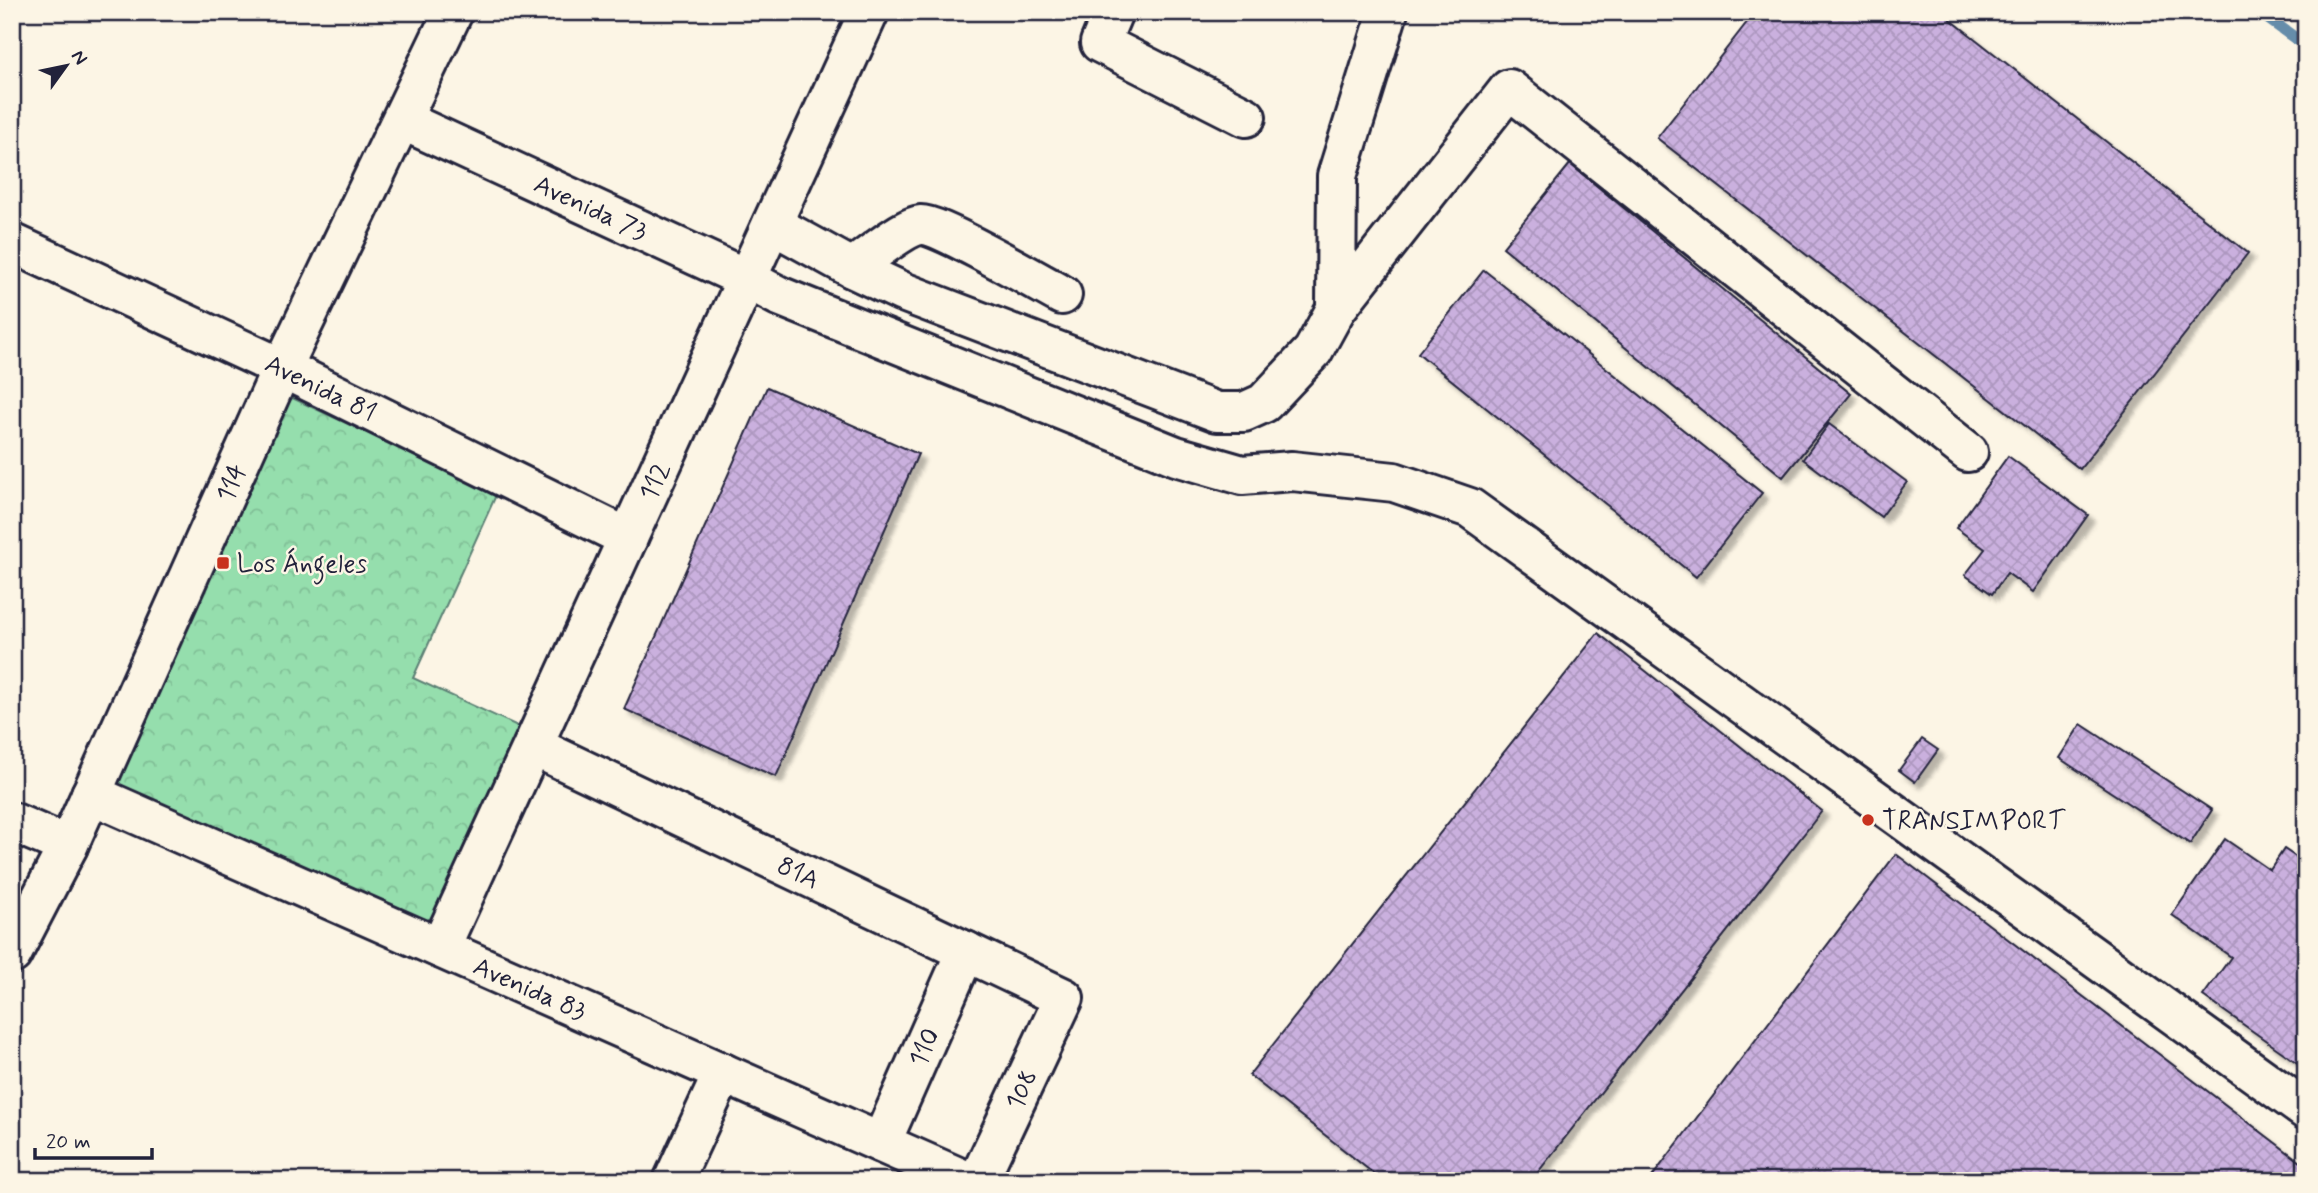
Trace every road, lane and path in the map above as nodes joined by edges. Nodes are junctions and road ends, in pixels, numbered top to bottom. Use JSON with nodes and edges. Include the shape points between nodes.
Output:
{"nodes":[{"id":1,"x":453,"y":12,"type":"edge"},
{"id":2,"x":869,"y":12,"type":"edge"},
{"id":3,"x":1113,"y":12,"type":"edge"},
{"id":4,"x":1388,"y":12,"type":"edge"},
{"id":5,"x":1246,"y":117,"type":"dead end"},
{"id":6,"x":402,"y":120,"type":"junction"},
{"id":7,"x":772,"y":224,"type":"junction"},
{"id":8,"x":12,"y":243,"type":"edge"},
{"id":9,"x":852,"y":268,"type":"junction"},
{"id":10,"x":763,"y":287,"type":"junction"},
{"id":11,"x":1062,"y":295,"type":"dead end"},
{"id":12,"x":1336,"y":309,"type":"junction"},
{"id":13,"x":282,"y":368,"type":"junction"},
{"id":14,"x":1968,"y":452,"type":"dead end"},
{"id":15,"x":628,"y":538,"type":"junction"},
{"id":16,"x":533,"y":746,"type":"junction"},
{"id":17,"x":91,"y":793,"type":"junction"},
{"id":18,"x":12,"y":822,"type":"edge"},
{"id":19,"x":68,"y":846,"type":"junction"},
{"id":20,"x":440,"y":948,"type":"junction"},
{"id":21,"x":966,"y":951,"type":"junction"},
{"id":22,"x":12,"y":954,"type":"edge"},
{"id":23,"x":1064,"y":998,"type":"joint"},
{"id":24,"x":723,"y":1073,"type":"junction"},
{"id":25,"x":2306,"y":1110,"type":"edge"},
{"id":26,"x":881,"y":1143,"type":"junction"},
{"id":27,"x":673,"y":1181,"type":"edge"},
{"id":28,"x":967,"y":1181,"type":"edge"},
{"id":29,"x":978,"y":1181,"type":"edge"}],
"edges":[{"from":1,"to":6,"type":"street","name":"114"},
{"from":2,"to":7,"type":"street","name":"112"},
{"from":3,"to":5,"type":"street","via":[[1100,43]]},
{"from":4,"to":12,"type":"street","via":[[1337,176]]},
{"from":6,"to":10,"type":"street","name":"Avenida 73"},
{"from":6,"to":13,"type":"street","name":"114"},
{"from":7,"to":9,"type":"street"},
{"from":7,"to":10,"type":"street","name":"112"},
{"from":8,"to":13,"type":"street","name":"Avenida 81"},
{"from":9,"to":11,"type":"street","via":[[905,230],[922,225]]},
{"from":9,"to":12,"type":"street","via":[[903,292],[1217,412],[1244,412],[1264,402],[1313,351]]},
{"from":10,"to":15,"type":"street","name":"112"},
{"from":10,"to":25,"type":"street","name":"Avenida 73","via":[[1176,456],[1242,475],[1292,471],[1394,482],[1470,508]]},
{"from":12,"to":14,"type":"street","via":[[1509,89]]},
{"from":13,"to":15,"type":"street","name":"Avenida 81"},
{"from":13,"to":17,"type":"street","name":"114"},
{"from":15,"to":16,"type":"street","name":"112"},
{"from":16,"to":20,"type":"street","name":"112"},
{"from":16,"to":21,"type":"street","name":"81A"},
{"from":17,"to":19,"type":"street","name":"114"},
{"from":17,"to":20,"type":"street","name":"Avenida 83"},
{"from":18,"to":19,"type":"street"},
{"from":19,"to":22,"type":"street","name":"114"},
{"from":20,"to":24,"type":"street","name":"Avenida 83"},
{"from":21,"to":23,"type":"street","name":"81A"},
{"from":21,"to":26,"type":"street","name":"110"},
{"from":23,"to":29,"type":"street","name":"108"},
{"from":24,"to":26,"type":"street","name":"Avenida 83"},
{"from":24,"to":27,"type":"street"},
{"from":26,"to":28,"type":"street","name":"Avenida 83"}]}
